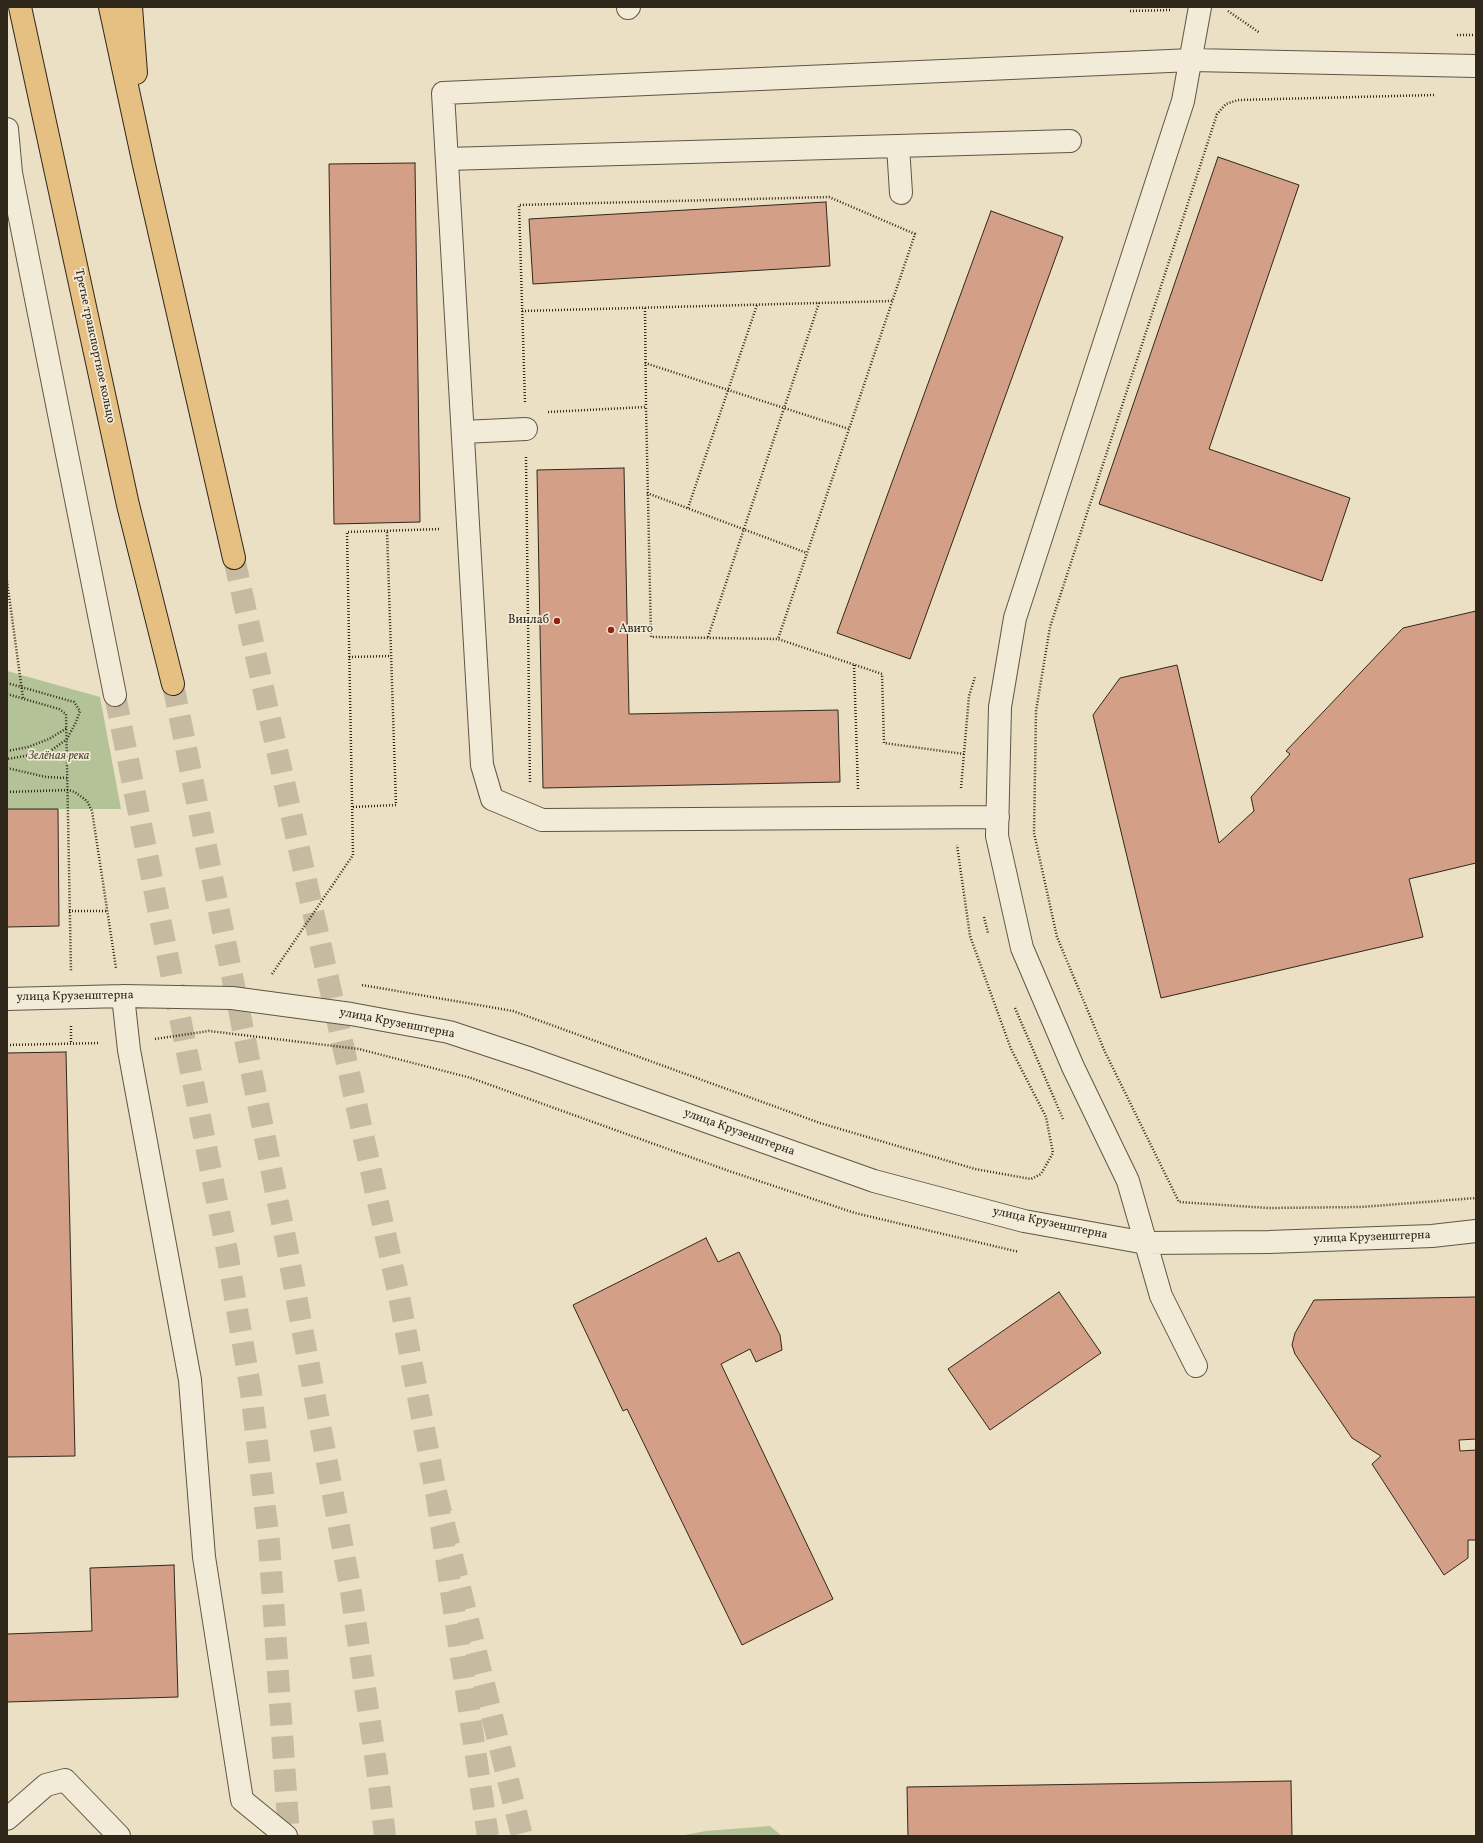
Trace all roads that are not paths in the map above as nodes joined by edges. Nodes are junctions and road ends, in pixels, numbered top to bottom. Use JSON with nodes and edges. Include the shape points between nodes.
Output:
{"nodes":[{"id":1,"x":20,"y":7,"type":"edge"},
{"id":2,"x":110,"y":7,"type":"edge"},
{"id":3,"x":131,"y":7,"type":"edge"},
{"id":4,"x":1200,"y":7,"type":"edge"},
{"id":5,"x":1192,"y":60,"type":"junction"},
{"id":6,"x":1476,"y":66,"type":"edge"},
{"id":7,"x":7,"y":129,"type":"edge"},
{"id":8,"x":1070,"y":141,"type":"dead end"},
{"id":9,"x":898,"y":146,"type":"junction"},
{"id":10,"x":447,"y":159,"type":"junction"},
{"id":11,"x":144,"y":165,"type":"junction"},
{"id":12,"x":901,"y":193,"type":"dead end"},
{"id":13,"x":525,"y":421,"type":"road end"},
{"id":14,"x":463,"y":432,"type":"junction"},
{"id":15,"x":234,"y":558,"type":"tunnel mouth"},
{"id":16,"x":173,"y":684,"type":"tunnel mouth"},
{"id":17,"x":115,"y":696,"type":"tunnel mouth"},
{"id":18,"x":998,"y":817,"type":"junction"},
{"id":19,"x":123,"y":996,"type":"junction"},
{"id":20,"x":7,"y":999,"type":"edge"},
{"id":21,"x":1476,"y":1231,"type":"edge"},
{"id":22,"x":1146,"y":1243,"type":"junction"},
{"id":23,"x":1196,"y":1366,"type":"dead end"},
{"id":24,"x":7,"y":1819,"type":"edge"},
{"id":25,"x":119,"y":1836,"type":"edge"},
{"id":26,"x":286,"y":1836,"type":"edge"}],
"edges":[{"from":1,"to":16,"type":"main road","name":"Третье транспортное кольцо","via":[[128,505]]},
{"from":2,"to":11,"type":"main road"},
{"from":3,"to":11,"type":"main road"},
{"from":4,"to":5,"type":"street"},
{"from":5,"to":6,"type":"street"},
{"from":5,"to":10,"type":"street","via":[[443,93]]},
{"from":5,"to":18,"type":"street","via":[[1183,101],[1015,618],[1000,707]]},
{"from":7,"to":17,"type":"street","via":[[11,173]]},
{"from":8,"to":9,"type":"street"},
{"from":9,"to":10,"type":"street"},
{"from":9,"to":12,"type":"street"},
{"from":10,"to":14,"type":"street"},
{"from":11,"to":15,"type":"main road"},
{"from":13,"to":14,"type":"street"},
{"from":14,"to":18,"type":"street","via":[[482,764],[492,799],[542,820]]},
{"from":18,"to":22,"type":"street","via":[[998,836],[1022,948],[1073,1067],[1128,1181]]},
{"from":19,"to":20,"type":"street","name":"улица Крузенштерна"},
{"from":19,"to":22,"type":"street","name":"улица Крузенштерна","via":[[232,998],[351,1014],[449,1032],[874,1181],[1024,1221]]},
{"from":19,"to":26,"type":"street","via":[[128,1042],[190,1380],[204,1557],[242,1800]]},
{"from":21,"to":22,"type":"street","name":"улица Крузенштерна","via":[[1432,1236],[1269,1242]]},
{"from":22,"to":23,"type":"street","via":[[1161,1296]]},
{"from":24,"to":25,"type":"street","via":[[46,1786],[66,1780]]}]}
